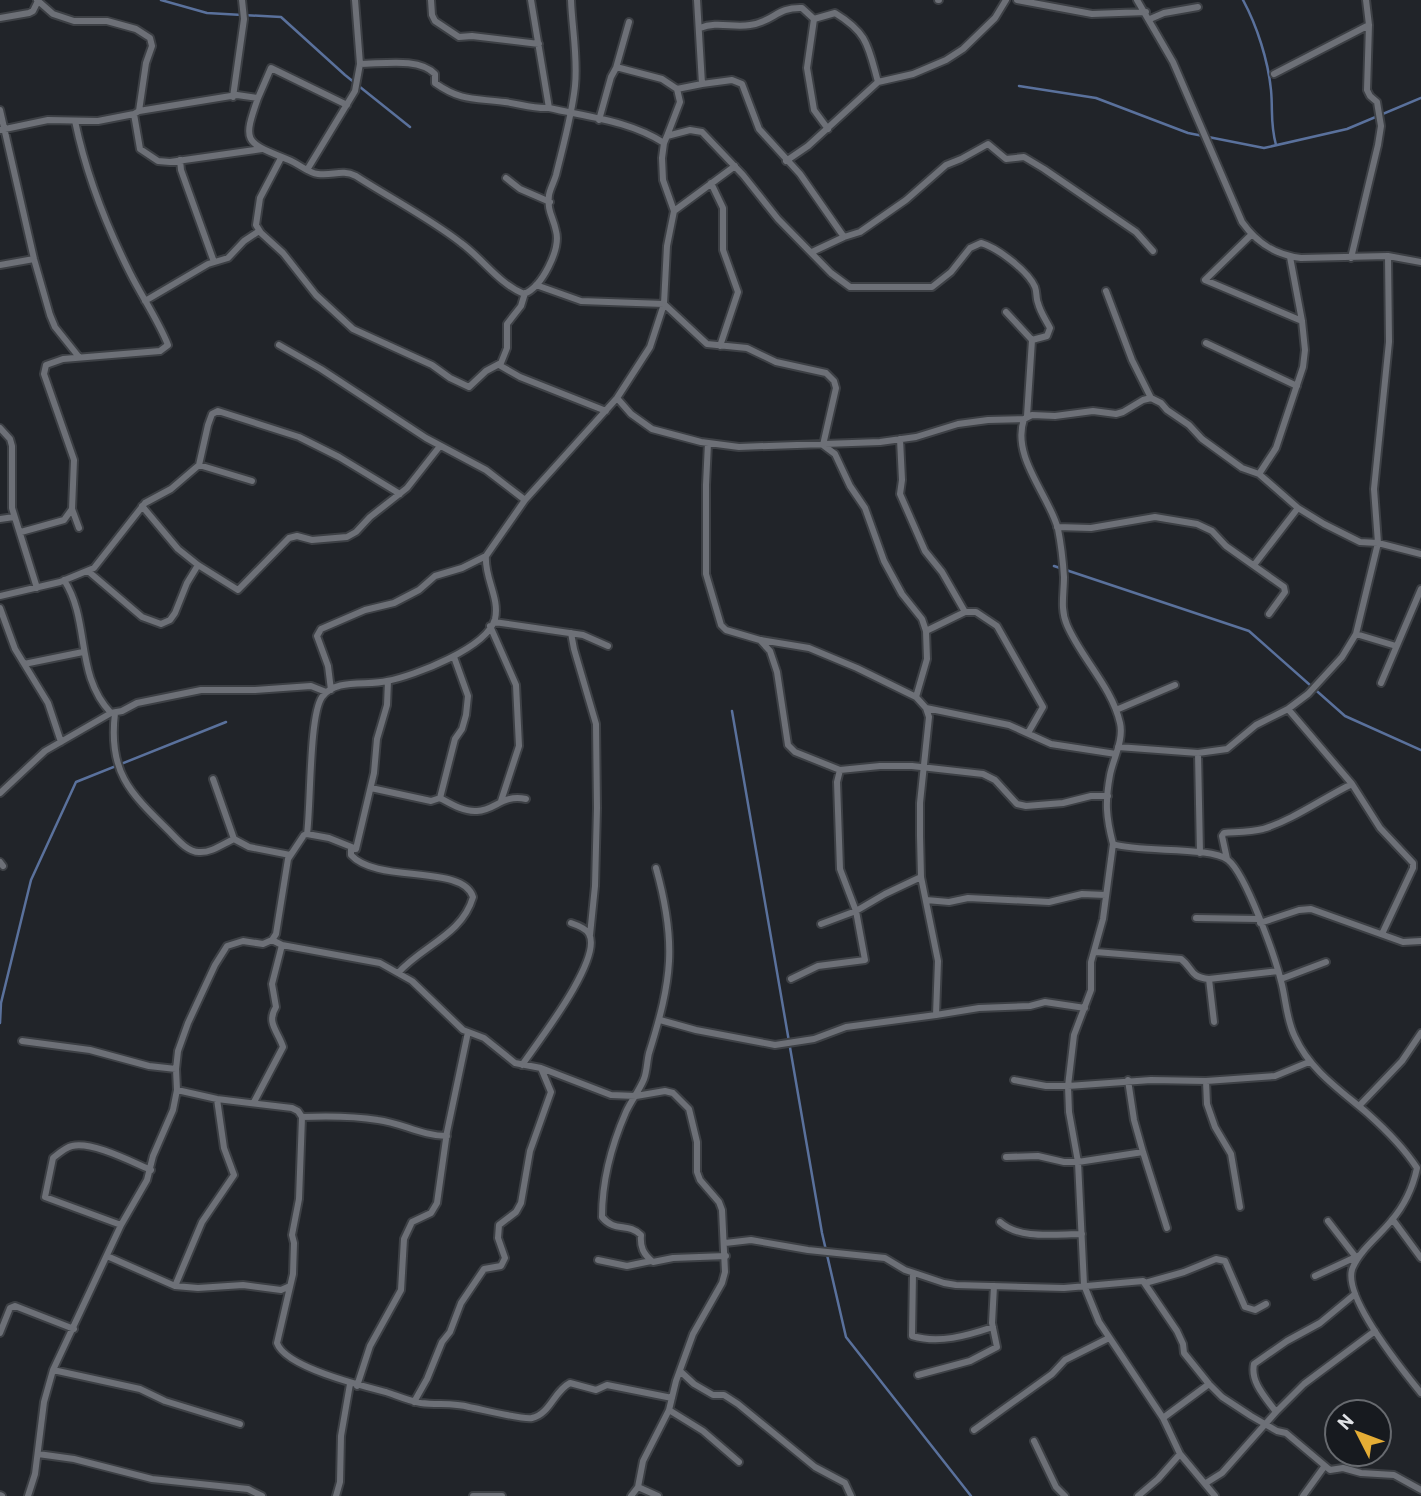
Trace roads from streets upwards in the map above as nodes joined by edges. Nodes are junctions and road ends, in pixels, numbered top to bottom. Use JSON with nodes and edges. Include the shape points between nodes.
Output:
{"nodes":[{"id":1,"x":37,"y":0,"type":"edge"},
{"id":2,"x":242,"y":0,"type":"edge"},
{"id":3,"x":355,"y":0,"type":"edge"},
{"id":4,"x":431,"y":0,"type":"edge"},
{"id":5,"x":531,"y":0,"type":"edge"},
{"id":6,"x":571,"y":0,"type":"edge"},
{"id":7,"x":697,"y":0,"type":"edge"},
{"id":8,"x":782,"y":0,"type":"edge"},
{"id":9,"x":1006,"y":0,"type":"edge"},
{"id":10,"x":1017,"y":0,"type":"edge"},
{"id":11,"x":1137,"y":0,"type":"edge"},
{"id":12,"x":1366,"y":0,"type":"edge"},
{"id":13,"x":1198,"y":7,"type":"dead end"},
{"id":14,"x":783,"y":8,"type":"junction"},
{"id":15,"x":1146,"y":12,"type":"junction"},
{"id":16,"x":0,"y":18,"type":"edge"},
{"id":17,"x":814,"y":19,"type":"junction"},
{"id":18,"x":1150,"y":19,"type":"junction"},
{"id":19,"x":629,"y":22,"type":"dead end"},
{"id":20,"x":1369,"y":25,"type":"junction"},
{"id":21,"x":700,"y":27,"type":"junction"},
{"id":22,"x":538,"y":44,"type":"junction"},
{"id":23,"x":360,"y":64,"type":"junction"},
{"id":24,"x":616,"y":68,"type":"junction"},
{"id":25,"x":1274,"y":74,"type":"dead end"},
{"id":26,"x":878,"y":82,"type":"junction"},
{"id":27,"x":702,"y":84,"type":"junction"},
{"id":28,"x":677,"y":89,"type":"junction"},
{"id":29,"x":233,"y":97,"type":"junction"},
{"id":30,"x":258,"y":98,"type":"junction"},
{"id":31,"x":347,"y":105,"type":"junction"},
{"id":32,"x":550,"y":108,"type":"junction"},
{"id":33,"x":0,"y":110,"type":"edge"},
{"id":34,"x":136,"y":113,"type":"junction"},
{"id":35,"x":569,"y":113,"type":"junction"},
{"id":36,"x":599,"y":120,"type":"junction"},
{"id":37,"x":75,"y":121,"type":"junction"},
{"id":38,"x":828,"y":129,"type":"junction"},
{"id":39,"x":2,"y":130,"type":"edge"},
{"id":40,"x":665,"y":139,"type":"junction"},
{"id":41,"x":262,"y":149,"type":"junction"},
{"id":42,"x":281,"y":158,"type":"junction"},
{"id":43,"x":180,"y":160,"type":"junction"},
{"id":44,"x":786,"y":161,"type":"junction"},
{"id":45,"x":735,"y":166,"type":"junction"},
{"id":46,"x":307,"y":170,"type":"junction"},
{"id":47,"x":506,"y":178,"type":"dead end"},
{"id":48,"x":711,"y":183,"type":"junction"},
{"id":49,"x":550,"y":202,"type":"junction"},
{"id":50,"x":674,"y":211,"type":"junction"},
{"id":51,"x":259,"y":231,"type":"junction"},
{"id":52,"x":1251,"y":235,"type":"junction"},
{"id":53,"x":844,"y":237,"type":"junction"},
{"id":54,"x":1153,"y":251,"type":"dead end"},
{"id":55,"x":812,"y":252,"type":"junction"},
{"id":56,"x":1388,"y":256,"type":"junction"},
{"id":57,"x":1290,"y":257,"type":"junction"},
{"id":58,"x":1351,"y":258,"type":"junction"},
{"id":59,"x":34,"y":259,"type":"junction"},
{"id":60,"x":214,"y":262,"type":"junction"},
{"id":61,"x":1421,"y":262,"type":"edge"},
{"id":62,"x":0,"y":265,"type":"edge"},
{"id":63,"x":536,"y":285,"type":"junction"},
{"id":64,"x":1106,"y":291,"type":"dead end"},
{"id":65,"x":525,"y":293,"type":"junction"},
{"id":66,"x":145,"y":301,"type":"junction"},
{"id":67,"x":664,"y":304,"type":"junction"},
{"id":68,"x":1006,"y":312,"type":"dead end"},
{"id":69,"x":1302,"y":321,"type":"junction"},
{"id":70,"x":1032,"y":340,"type":"junction"},
{"id":71,"x":1206,"y":343,"type":"dead end"},
{"id":72,"x":279,"y":345,"type":"dead end"},
{"id":73,"x":720,"y":346,"type":"junction"},
{"id":74,"x":79,"y":357,"type":"junction"},
{"id":75,"x":499,"y":365,"type":"junction"},
{"id":76,"x":1297,"y":386,"type":"junction"},
{"id":77,"x":617,"y":398,"type":"junction"},
{"id":78,"x":1152,"y":398,"type":"junction"},
{"id":79,"x":606,"y":411,"type":"junction"},
{"id":80,"x":1026,"y":418,"type":"junction"},
{"id":81,"x":0,"y":428,"type":"edge"},
{"id":82,"x":900,"y":439,"type":"junction"},
{"id":83,"x":708,"y":443,"type":"junction"},
{"id":84,"x":823,"y":445,"type":"junction"},
{"id":85,"x":440,"y":446,"type":"junction"},
{"id":86,"x":199,"y":465,"type":"junction"},
{"id":87,"x":1259,"y":474,"type":"junction"},
{"id":88,"x":252,"y":481,"type":"dead end"},
{"id":89,"x":400,"y":494,"type":"junction"},
{"id":90,"x":526,"y":500,"type":"junction"},
{"id":91,"x":142,"y":506,"type":"junction"},
{"id":92,"x":1298,"y":508,"type":"junction"},
{"id":93,"x":72,"y":509,"type":"junction"},
{"id":94,"x":13,"y":517,"type":"junction"},
{"id":95,"x":0,"y":519,"type":"edge"},
{"id":96,"x":1057,"y":527,"type":"junction"},
{"id":97,"x":79,"y":528,"type":"dead end"},
{"id":98,"x":20,"y":532,"type":"junction"},
{"id":99,"x":1378,"y":543,"type":"junction"},
{"id":100,"x":1421,"y":554,"type":"edge"},
{"id":101,"x":486,"y":556,"type":"junction"},
{"id":102,"x":198,"y":565,"type":"junction"},
{"id":103,"x":1254,"y":565,"type":"junction"},
{"id":104,"x":88,"y":571,"type":"junction"},
{"id":105,"x":64,"y":580,"type":"junction"},
{"id":106,"x":37,"y":588,"type":"junction"},
{"id":107,"x":1421,"y":589,"type":"edge"},
{"id":108,"x":0,"y":596,"type":"edge"},
{"id":109,"x":0,"y":608,"type":"edge"},
{"id":110,"x":965,"y":612,"type":"junction"},
{"id":111,"x":1269,"y":614,"type":"dead end"},
{"id":112,"x":492,"y":624,"type":"junction"},
{"id":113,"x":926,"y":631,"type":"junction"},
{"id":114,"x":571,"y":633,"type":"junction"},
{"id":115,"x":1356,"y":634,"type":"junction"},
{"id":116,"x":760,"y":640,"type":"junction"},
{"id":117,"x":608,"y":646,"type":"dead end"},
{"id":118,"x":1396,"y":646,"type":"junction"},
{"id":119,"x":83,"y":652,"type":"junction"},
{"id":120,"x":454,"y":657,"type":"junction"},
{"id":121,"x":24,"y":664,"type":"junction"},
{"id":122,"x":388,"y":681,"type":"junction"},
{"id":123,"x":1381,"y":683,"type":"dead end"},
{"id":124,"x":1174,"y":685,"type":"dead end"},
{"id":125,"x":328,"y":691,"type":"junction"},
{"id":126,"x":916,"y":697,"type":"junction"},
{"id":127,"x":926,"y":708,"type":"junction"},
{"id":128,"x":1288,"y":709,"type":"junction"},
{"id":129,"x":1116,"y":710,"type":"junction"},
{"id":130,"x":113,"y":713,"type":"junction"},
{"id":131,"x":1028,"y":733,"type":"junction"},
{"id":132,"x":61,"y":742,"type":"junction"},
{"id":133,"x":1117,"y":751,"type":"junction"},
{"id":134,"x":1198,"y":753,"type":"junction"},
{"id":135,"x":924,"y":768,"type":"junction"},
{"id":136,"x":840,"y":770,"type":"junction"},
{"id":137,"x":213,"y":779,"type":"dead end"},
{"id":138,"x":1352,"y":784,"type":"junction"},
{"id":139,"x":371,"y":788,"type":"junction"},
{"id":140,"x":0,"y":793,"type":"edge"},
{"id":141,"x":1108,"y":796,"type":"junction"},
{"id":142,"x":440,"y":798,"type":"junction"},
{"id":143,"x":526,"y":799,"type":"dead end"},
{"id":144,"x":501,"y":801,"type":"junction"},
{"id":145,"x":307,"y":834,"type":"junction"},
{"id":146,"x":234,"y":839,"type":"junction"},
{"id":147,"x":1113,"y":844,"type":"junction"},
{"id":148,"x":356,"y":849,"type":"junction"},
{"id":149,"x":1200,"y":853,"type":"junction"},
{"id":150,"x":290,"y":855,"type":"junction"},
{"id":151,"x":1227,"y":859,"type":"junction"},
{"id":152,"x":656,"y":868,"type":"dead end"},
{"id":153,"x":921,"y":877,"type":"junction"},
{"id":154,"x":1106,"y":895,"type":"junction"},
{"id":155,"x":926,"y":901,"type":"junction"},
{"id":156,"x":856,"y":911,"type":"junction"},
{"id":157,"x":1196,"y":918,"type":"dead end"},
{"id":158,"x":1259,"y":921,"type":"junction"},
{"id":159,"x":571,"y":923,"type":"dead end"},
{"id":160,"x":821,"y":925,"type":"dead end"},
{"id":161,"x":1382,"y":934,"type":"junction"},
{"id":162,"x":590,"y":935,"type":"junction"},
{"id":163,"x":272,"y":940,"type":"junction"},
{"id":164,"x":1421,"y":942,"type":"edge"},
{"id":165,"x":282,"y":945,"type":"junction"},
{"id":166,"x":1096,"y":952,"type":"junction"},
{"id":167,"x":1326,"y":962,"type":"dead end"},
{"id":168,"x":398,"y":973,"type":"junction"},
{"id":169,"x":1279,"y":975,"type":"junction"},
{"id":170,"x":790,"y":979,"type":"dead end"},
{"id":171,"x":1209,"y":979,"type":"junction"},
{"id":172,"x":1085,"y":1008,"type":"junction"},
{"id":173,"x":936,"y":1014,"type":"junction"},
{"id":174,"x":660,"y":1020,"type":"junction"},
{"id":175,"x":1214,"y":1022,"type":"dead end"},
{"id":176,"x":468,"y":1032,"type":"junction"},
{"id":177,"x":1421,"y":1033,"type":"edge"},
{"id":178,"x":22,"y":1041,"type":"dead end"},
{"id":179,"x":1309,"y":1062,"type":"junction"},
{"id":180,"x":522,"y":1065,"type":"junction"},
{"id":181,"x":541,"y":1068,"type":"junction"},
{"id":182,"x":176,"y":1069,"type":"junction"},
{"id":183,"x":1014,"y":1080,"type":"dead end"},
{"id":184,"x":1128,"y":1080,"type":"junction"},
{"id":185,"x":1206,"y":1081,"type":"junction"},
{"id":186,"x":1068,"y":1086,"type":"junction"},
{"id":187,"x":177,"y":1090,"type":"junction"},
{"id":188,"x":636,"y":1096,"type":"junction"},
{"id":189,"x":217,"y":1100,"type":"junction"},
{"id":190,"x":254,"y":1102,"type":"junction"},
{"id":191,"x":1359,"y":1106,"type":"junction"},
{"id":192,"x":302,"y":1117,"type":"junction"},
{"id":193,"x":447,"y":1136,"type":"junction"},
{"id":194,"x":1143,"y":1152,"type":"junction"},
{"id":195,"x":1006,"y":1157,"type":"dead end"},
{"id":196,"x":1078,"y":1162,"type":"junction"},
{"id":197,"x":1419,"y":1169,"type":"edge"},
{"id":198,"x":151,"y":1170,"type":"junction"},
{"id":199,"x":1240,"y":1207,"type":"dead end"},
{"id":200,"x":1393,"y":1220,"type":"junction"},
{"id":201,"x":1328,"y":1221,"type":"dead end"},
{"id":202,"x":1000,"y":1222,"type":"dead end"},
{"id":203,"x":121,"y":1225,"type":"junction"},
{"id":204,"x":1167,"y":1228,"type":"dead end"},
{"id":205,"x":1082,"y":1234,"type":"junction"},
{"id":206,"x":725,"y":1243,"type":"junction"},
{"id":207,"x":107,"y":1256,"type":"junction"},
{"id":208,"x":726,"y":1256,"type":"junction"},
{"id":209,"x":1357,"y":1256,"type":"junction"},
{"id":210,"x":1421,"y":1258,"type":"edge"},
{"id":211,"x":598,"y":1261,"type":"dead end"},
{"id":212,"x":653,"y":1262,"type":"junction"},
{"id":213,"x":913,"y":1273,"type":"junction"},
{"id":214,"x":1315,"y":1276,"type":"dead end"},
{"id":215,"x":1145,"y":1283,"type":"junction"},
{"id":216,"x":1084,"y":1285,"type":"junction"},
{"id":217,"x":175,"y":1286,"type":"junction"},
{"id":218,"x":290,"y":1286,"type":"junction"},
{"id":219,"x":994,"y":1286,"type":"junction"},
{"id":220,"x":1355,"y":1294,"type":"junction"},
{"id":221,"x":1266,"y":1304,"type":"dead end"},
{"id":222,"x":993,"y":1327,"type":"junction"},
{"id":223,"x":74,"y":1329,"type":"junction"},
{"id":224,"x":1375,"y":1331,"type":"junction"},
{"id":225,"x":0,"y":1333,"type":"edge"},
{"id":226,"x":1109,"y":1338,"type":"junction"},
{"id":227,"x":53,"y":1370,"type":"junction"},
{"id":228,"x":680,"y":1371,"type":"junction"},
{"id":229,"x":919,"y":1375,"type":"dead end"},
{"id":230,"x":1209,"y":1384,"type":"junction"},
{"id":231,"x":353,"y":1385,"type":"junction"},
{"id":232,"x":1421,"y":1393,"type":"edge"},
{"id":233,"x":672,"y":1398,"type":"junction"},
{"id":234,"x":414,"y":1402,"type":"junction"},
{"id":235,"x":670,"y":1410,"type":"junction"},
{"id":236,"x":1276,"y":1412,"type":"junction"},
{"id":237,"x":1163,"y":1418,"type":"junction"},
{"id":238,"x":240,"y":1424,"type":"dead end"},
{"id":239,"x":1265,"y":1425,"type":"junction"},
{"id":240,"x":974,"y":1430,"type":"dead end"},
{"id":241,"x":1034,"y":1441,"type":"dead end"},
{"id":242,"x":38,"y":1454,"type":"junction"},
{"id":243,"x":1180,"y":1454,"type":"junction"},
{"id":244,"x":738,"y":1462,"type":"dead end"},
{"id":245,"x":1323,"y":1466,"type":"edge"},
{"id":246,"x":1323,"y":1468,"type":"edge"},
{"id":247,"x":1326,"y":1468,"type":"edge"},
{"id":248,"x":1343,"y":1468,"type":"edge"},
{"id":249,"x":1343,"y":1468,"type":"edge"},
{"id":250,"x":1206,"y":1483,"type":"junction"},
{"id":251,"x":638,"y":1487,"type":"junction"},
{"id":252,"x":1421,"y":1490,"type":"edge"},
{"id":253,"x":28,"y":1496,"type":"edge"},
{"id":254,"x":262,"y":1496,"type":"edge"},
{"id":255,"x":336,"y":1496,"type":"edge"},
{"id":256,"x":473,"y":1496,"type":"edge"},
{"id":257,"x":502,"y":1496,"type":"edge"},
{"id":258,"x":631,"y":1496,"type":"edge"},
{"id":259,"x":658,"y":1496,"type":"edge"},
{"id":260,"x":850,"y":1496,"type":"edge"},
{"id":261,"x":1066,"y":1496,"type":"edge"},
{"id":262,"x":1138,"y":1496,"type":"edge"},
{"id":263,"x":1215,"y":1496,"type":"edge"},
{"id":264,"x":1303,"y":1496,"type":"edge"}],
"edges":[{"from":1,"to":16,"type":"street","via":[[29,13]]},
{"from":1,"to":34,"type":"street","via":[[52,14],[74,21],[107,21],[150,38]]},
{"from":2,"to":29,"type":"street"},
{"from":3,"to":23,"type":"street"},
{"from":4,"to":22,"type":"street","via":[[435,21],[459,37]]},
{"from":5,"to":22,"type":"street"},
{"from":6,"to":35,"type":"street","via":[[576,54]]},
{"from":7,"to":21,"type":"street"},
{"from":8,"to":14,"type":"street"},
{"from":9,"to":26,"type":"street","via":[[995,18],[954,55],[913,74]]},
{"from":10,"to":15,"type":"street","via":[[1092,13]]},
{"from":11,"to":15,"type":"street"},
{"from":12,"to":20,"type":"street"},
{"from":13,"to":18,"type":"street"},
{"from":14,"to":17,"type":"street","via":[[802,8]]},
{"from":14,"to":21,"type":"street","via":[[751,25]]},
{"from":15,"to":18,"type":"street"},
{"from":17,"to":26,"type":"street","via":[[835,13],[856,27]]},
{"from":17,"to":38,"type":"street","via":[[807,68],[814,110]]},
{"from":18,"to":52,"type":"street"},
{"from":19,"to":24,"type":"street"},
{"from":20,"to":25,"type":"street"},
{"from":20,"to":58,"type":"street","via":[[1367,90],[1377,102],[1381,126]]},
{"from":21,"to":27,"type":"street"},
{"from":22,"to":32,"type":"street"},
{"from":23,"to":31,"type":"street"},
{"from":23,"to":32,"type":"street","via":[[422,66],[435,74],[435,83],[444,90],[471,100]]},
{"from":24,"to":28,"type":"street","via":[[662,79]]},
{"from":24,"to":36,"type":"street"},
{"from":26,"to":38,"type":"street"},
{"from":27,"to":28,"type":"street"},
{"from":27,"to":44,"type":"street","via":[[732,80],[742,84],[759,129]]},
{"from":28,"to":40,"type":"street","via":[[680,102]]},
{"from":29,"to":30,"type":"street"},
{"from":29,"to":34,"type":"street"},
{"from":30,"to":31,"type":"street","via":[[271,68]]},
{"from":30,"to":41,"type":"street","via":[[247,131]]},
{"from":31,"to":46,"type":"street"},
{"from":32,"to":35,"type":"street"},
{"from":33,"to":39,"type":"street"},
{"from":34,"to":37,"type":"street"},
{"from":34,"to":43,"type":"street","via":[[140,149],[158,161]]},
{"from":35,"to":36,"type":"street"},
{"from":35,"to":49,"type":"street"},
{"from":36,"to":40,"type":"street"},
{"from":37,"to":39,"type":"street","via":[[48,120]]},
{"from":37,"to":66,"type":"street","via":[[83,160],[102,209]]},
{"from":38,"to":44,"type":"street"},
{"from":39,"to":59,"type":"street"},
{"from":40,"to":45,"type":"street","via":[[690,130],[702,132]]},
{"from":40,"to":50,"type":"street","via":[[663,180]]},
{"from":41,"to":42,"type":"street"},
{"from":41,"to":43,"type":"street"},
{"from":42,"to":46,"type":"street"},
{"from":42,"to":51,"type":"street","via":[[260,198],[255,219]]},
{"from":43,"to":60,"type":"street"},
{"from":44,"to":53,"type":"street"},
{"from":45,"to":48,"type":"street"},
{"from":45,"to":55,"type":"street"},
{"from":46,"to":65,"type":"street","via":[[323,175],[345,171],[356,176],[462,243],[489,270]]},
{"from":47,"to":49,"type":"street"},
{"from":48,"to":50,"type":"street"},
{"from":48,"to":73,"type":"street","via":[[723,208],[723,250],[738,292]]},
{"from":49,"to":63,"type":"street","via":[[548,211],[557,233],[552,262]]},
{"from":50,"to":67,"type":"street"},
{"from":51,"to":60,"type":"street","via":[[228,258]]},
{"from":51,"to":75,"type":"street","via":[[353,329],[469,387]]},
{"from":52,"to":57,"type":"street","via":[[1259,244]]},
{"from":52,"to":69,"type":"street","via":[[1206,280]]},
{"from":53,"to":54,"type":"street","via":[[860,232],[906,200],[946,165],[988,144],[1006,159],[1024,158],[1044,169],[1136,232]]},
{"from":53,"to":55,"type":"street"},
{"from":55,"to":70,"type":"street","via":[[850,287],[932,287],[970,248],[987,244],[1036,288],[1037,302],[1050,328],[1047,336]]},
{"from":56,"to":58,"type":"street"},
{"from":56,"to":61,"type":"street"},
{"from":56,"to":99,"type":"street","via":[[1389,342],[1374,489]]},
{"from":57,"to":58,"type":"street"},
{"from":57,"to":69,"type":"street"},
{"from":59,"to":62,"type":"street"},
{"from":59,"to":74,"type":"street","via":[[55,327]]},
{"from":60,"to":66,"type":"street"},
{"from":63,"to":65,"type":"street"},
{"from":63,"to":67,"type":"street","via":[[581,301]]},
{"from":64,"to":78,"type":"street"},
{"from":65,"to":75,"type":"street","via":[[507,324],[507,348]]},
{"from":66,"to":74,"type":"street","via":[[166,349]]},
{"from":67,"to":73,"type":"street","via":[[707,344]]},
{"from":67,"to":77,"type":"street","via":[[650,347]]},
{"from":68,"to":70,"type":"street"},
{"from":69,"to":76,"type":"street","via":[[1305,350]]},
{"from":70,"to":80,"type":"street"},
{"from":71,"to":76,"type":"street"},
{"from":72,"to":85,"type":"street"},
{"from":73,"to":84,"type":"street","via":[[747,348],[776,362],[826,373],[836,388]]},
{"from":74,"to":93,"type":"street","via":[[46,365],[44,374],[74,460]]},
{"from":75,"to":79,"type":"street"},
{"from":76,"to":87,"type":"street","via":[[1276,448]]},
{"from":77,"to":79,"type":"street"},
{"from":77,"to":83,"type":"street","via":[[652,429]]},
{"from":78,"to":80,"type":"street","via":[[1116,414],[1093,411]]},
{"from":78,"to":87,"type":"street","via":[[1242,468]]},
{"from":79,"to":90,"type":"street"},
{"from":80,"to":82,"type":"street","via":[[958,424]]},
{"from":80,"to":96,"type":"street","via":[[1021,430],[1026,456]]},
{"from":81,"to":94,"type":"street","via":[[12,446]]},
{"from":82,"to":84,"type":"street"},
{"from":82,"to":110,"type":"street","via":[[900,494],[925,551]]},
{"from":83,"to":84,"type":"street"},
{"from":83,"to":116,"type":"street","via":[[706,574],[721,625]]},
{"from":84,"to":113,"type":"street","via":[[835,454],[865,508],[884,561]]},
{"from":85,"to":89,"type":"street"},
{"from":85,"to":90,"type":"street","via":[[486,470]]},
{"from":86,"to":88,"type":"street"},
{"from":86,"to":89,"type":"street","via":[[210,419],[218,411],[299,437]]},
{"from":86,"to":91,"type":"street"},
{"from":87,"to":92,"type":"street"},
{"from":89,"to":102,"type":"street","via":[[347,537],[289,538],[238,590]]},
{"from":90,"to":101,"type":"street"},
{"from":91,"to":102,"type":"street"},
{"from":91,"to":104,"type":"street"},
{"from":92,"to":99,"type":"street","via":[[1360,542]]},
{"from":92,"to":103,"type":"street"},
{"from":93,"to":97,"type":"street"},
{"from":93,"to":98,"type":"street","via":[[64,520]]},
{"from":94,"to":95,"type":"street"},
{"from":94,"to":98,"type":"street"},
{"from":96,"to":103,"type":"street","via":[[1091,528],[1155,517],[1187,522],[1212,531]]},
{"from":96,"to":129,"type":"street","via":[[1066,624]]},
{"from":98,"to":106,"type":"street"},
{"from":99,"to":100,"type":"street"},
{"from":99,"to":115,"type":"street"},
{"from":101,"to":112,"type":"street","via":[[494,595]]},
{"from":101,"to":125,"type":"street","via":[[435,576],[394,603],[321,629],[317,636],[328,666]]},
{"from":102,"to":104,"type":"street","via":[[170,620],[161,624],[142,617]]},
{"from":103,"to":111,"type":"street","via":[[1286,590]]},
{"from":104,"to":105,"type":"street"},
{"from":105,"to":106,"type":"street"},
{"from":105,"to":119,"type":"street","via":[[81,622]]},
{"from":106,"to":108,"type":"street"},
{"from":107,"to":118,"type":"street"},
{"from":109,"to":121,"type":"street"},
{"from":110,"to":113,"type":"street"},
{"from":110,"to":131,"type":"street","via":[[976,612],[997,626],[1042,703],[1042,712]]},
{"from":112,"to":114,"type":"street"},
{"from":112,"to":120,"type":"street"},
{"from":112,"to":144,"type":"street","via":[[516,685],[519,746]]},
{"from":113,"to":126,"type":"street","via":[[927,659]]},
{"from":114,"to":117,"type":"street"},
{"from":114,"to":162,"type":"street","via":[[596,724],[595,886]]},
{"from":115,"to":118,"type":"street"},
{"from":115,"to":128,"type":"street","via":[[1342,657]]},
{"from":116,"to":126,"type":"street","via":[[809,648]]},
{"from":116,"to":136,"type":"street","via":[[774,659],[788,745]]},
{"from":118,"to":123,"type":"street"},
{"from":119,"to":121,"type":"street"},
{"from":119,"to":130,"type":"street","via":[[90,678]]},
{"from":120,"to":122,"type":"street"},
{"from":120,"to":142,"type":"street","via":[[468,696]]},
{"from":121,"to":132,"type":"street","via":[[48,703]]},
{"from":122,"to":125,"type":"street","via":[[346,684]]},
{"from":122,"to":139,"type":"street"},
{"from":124,"to":129,"type":"street"},
{"from":125,"to":130,"type":"street","via":[[312,686],[201,690],[137,703]]},
{"from":125,"to":145,"type":"street","via":[[320,699],[315,724]]},
{"from":126,"to":127,"type":"street"},
{"from":127,"to":131,"type":"street"},
{"from":127,"to":135,"type":"street"},
{"from":128,"to":134,"type":"street","via":[[1256,725],[1227,749]]},
{"from":128,"to":138,"type":"street"},
{"from":129,"to":133,"type":"street","via":[[1121,726]]},
{"from":130,"to":132,"type":"street"},
{"from":130,"to":146,"type":"street","via":[[117,766],[144,807],[194,851],[209,851]]},
{"from":131,"to":133,"type":"street","via":[[1051,744]]},
{"from":132,"to":140,"type":"street"},
{"from":133,"to":134,"type":"street"},
{"from":133,"to":141,"type":"street"},
{"from":134,"to":149,"type":"street"},
{"from":135,"to":136,"type":"street"},
{"from":135,"to":141,"type":"street","via":[[982,774],[995,780],[1017,804],[1026,806]]},
{"from":135,"to":153,"type":"street"},
{"from":136,"to":156,"type":"street","via":[[840,869]]},
{"from":137,"to":146,"type":"street"},
{"from":138,"to":151,"type":"street","via":[[1262,829],[1224,833]]},
{"from":138,"to":161,"type":"street","via":[[1380,828],[1413,863]]},
{"from":139,"to":142,"type":"street","via":[[432,801]]},
{"from":139,"to":148,"type":"street"},
{"from":141,"to":147,"type":"street","via":[[1106,817]]},
{"from":142,"to":144,"type":"street","via":[[477,811]]},
{"from":143,"to":144,"type":"street"},
{"from":145,"to":148,"type":"street"},
{"from":145,"to":150,"type":"street"},
{"from":146,"to":150,"type":"street","via":[[249,848]]},
{"from":147,"to":149,"type":"street"},
{"from":147,"to":154,"type":"street"},
{"from":148,"to":168,"type":"street","via":[[351,849],[351,855],[367,867],[450,879],[473,893],[464,919]]},
{"from":149,"to":151,"type":"street"},
{"from":150,"to":163,"type":"street"},
{"from":151,"to":158,"type":"street","via":[[1245,885]]},
{"from":152,"to":174,"type":"street","via":[[671,942]]},
{"from":153,"to":155,"type":"street"},
{"from":153,"to":156,"type":"street"},
{"from":154,"to":155,"type":"street","via":[[1082,894],[1049,902]]},
{"from":154,"to":166,"type":"street"},
{"from":155,"to":173,"type":"street","via":[[938,961]]},
{"from":156,"to":160,"type":"street"},
{"from":156,"to":170,"type":"street","via":[[865,960],[818,966]]},
{"from":157,"to":158,"type":"street"},
{"from":158,"to":161,"type":"street","via":[[1311,909]]},
{"from":158,"to":169,"type":"street"},
{"from":159,"to":162,"type":"street"},
{"from":161,"to":164,"type":"street","via":[[1403,942]]},
{"from":162,"to":180,"type":"street","via":[[592,946],[579,980]]},
{"from":163,"to":165,"type":"street"},
{"from":163,"to":182,"type":"street","via":[[227,947],[188,1023]]},
{"from":165,"to":168,"type":"street","via":[[365,959]]},
{"from":165,"to":190,"type":"street","via":[[273,979],[276,1007],[271,1022],[283,1047]]},
{"from":166,"to":171,"type":"street","via":[[1181,959],[1192,974]]},
{"from":166,"to":172,"type":"street"},
{"from":167,"to":169,"type":"street"},
{"from":168,"to":176,"type":"street","via":[[423,989]]},
{"from":169,"to":171,"type":"street"},
{"from":169,"to":179,"type":"street","via":[[1294,1036]]},
{"from":171,"to":175,"type":"street"},
{"from":172,"to":173,"type":"street","via":[[1045,1002]]},
{"from":172,"to":186,"type":"street","via":[[1074,1035]]},
{"from":173,"to":174,"type":"street","via":[[846,1027],[814,1039],[775,1045]]},
{"from":174,"to":188,"type":"street"},
{"from":176,"to":180,"type":"street"},
{"from":176,"to":193,"type":"street"},
{"from":177,"to":191,"type":"street","via":[[1402,1061]]},
{"from":178,"to":182,"type":"street"},
{"from":179,"to":185,"type":"street","via":[[1275,1076]]},
{"from":179,"to":191,"type":"street"},
{"from":180,"to":181,"type":"street"},
{"from":181,"to":188,"type":"street","via":[[611,1095]]},
{"from":181,"to":234,"type":"street","via":[[551,1092],[530,1151],[521,1203],[499,1224],[505,1258],[500,1266],[484,1269],[461,1303]]},
{"from":182,"to":187,"type":"street"},
{"from":183,"to":186,"type":"street"},
{"from":184,"to":185,"type":"street"},
{"from":184,"to":186,"type":"street"},
{"from":184,"to":194,"type":"street"},
{"from":185,"to":199,"type":"street","via":[[1207,1104],[1231,1154]]},
{"from":186,"to":196,"type":"street"},
{"from":187,"to":189,"type":"street"},
{"from":187,"to":198,"type":"street"},
{"from":188,"to":206,"type":"street","via":[[665,1091],[689,1109],[697,1142],[697,1172],[719,1202]]},
{"from":188,"to":212,"type":"street","via":[[611,1154],[602,1217],[609,1225],[636,1230],[645,1255]]},
{"from":189,"to":190,"type":"street"},
{"from":189,"to":217,"type":"street","via":[[224,1148],[234,1175],[202,1222]]},
{"from":190,"to":192,"type":"street","via":[[292,1108]]},
{"from":191,"to":197,"type":"street"},
{"from":192,"to":193,"type":"street","via":[[381,1120],[419,1133]]},
{"from":192,"to":218,"type":"street"},
{"from":193,"to":231,"type":"street","via":[[437,1203],[431,1213],[412,1222],[404,1239],[401,1290]]},
{"from":194,"to":196,"type":"street"},
{"from":194,"to":204,"type":"street"},
{"from":195,"to":196,"type":"street"},
{"from":196,"to":205,"type":"street"},
{"from":197,"to":200,"type":"street"},
{"from":198,"to":203,"type":"street"},
{"from":198,"to":203,"type":"street","via":[[85,1146],[72,1146],[53,1158],[45,1197]]},
{"from":200,"to":209,"type":"street"},
{"from":200,"to":210,"type":"street"},
{"from":201,"to":209,"type":"street"},
{"from":202,"to":205,"type":"street","via":[[1010,1231]]},
{"from":203,"to":207,"type":"street"},
{"from":205,"to":216,"type":"street"},
{"from":206,"to":208,"type":"street"},
{"from":206,"to":213,"type":"street","via":[[751,1240],[885,1258]]},
{"from":207,"to":217,"type":"street"},
{"from":207,"to":223,"type":"street"},
{"from":208,"to":212,"type":"street"},
{"from":208,"to":228,"type":"street","via":[[722,1283],[693,1334]]},
{"from":209,"to":214,"type":"street"},
{"from":209,"to":220,"type":"street","via":[[1350,1278]]},
{"from":211,"to":212,"type":"street","via":[[628,1266]]},
{"from":213,"to":219,"type":"street","via":[[944,1283]]},
{"from":213,"to":222,"type":"street","via":[[912,1336],[937,1340]]},
{"from":215,"to":216,"type":"street"},
{"from":215,"to":221,"type":"street","via":[[1222,1259],[1245,1307],[1255,1310]]},
{"from":215,"to":230,"type":"street","via":[[1177,1331],[1184,1353]]},
{"from":216,"to":219,"type":"street"},
{"from":216,"to":226,"type":"street"},
{"from":217,"to":218,"type":"street","via":[[243,1285],[281,1290]]},
{"from":218,"to":231,"type":"street","via":[[278,1348],[297,1362]]},
{"from":219,"to":222,"type":"street"},
{"from":220,"to":224,"type":"street"},
{"from":220,"to":236,"type":"street","via":[[1320,1323],[1254,1364],[1256,1382]]},
{"from":222,"to":229,"type":"street","via":[[997,1347],[970,1361]]},
{"from":223,"to":225,"type":"street","via":[[15,1306]]},
{"from":223,"to":227,"type":"street"},
{"from":224,"to":232,"type":"street"},
{"from":224,"to":236,"type":"street","via":[[1304,1384]]},
{"from":226,"to":237,"type":"street"},
{"from":226,"to":240,"type":"street","via":[[1065,1360]]},
{"from":227,"to":238,"type":"street","via":[[129,1386]]},
{"from":227,"to":242,"type":"street"},
{"from":228,"to":233,"type":"street"},
{"from":228,"to":260,"type":"street","via":[[713,1395],[724,1395],[738,1404],[816,1467],[845,1483]]},
{"from":230,"to":237,"type":"street"},
{"from":230,"to":239,"type":"street"},
{"from":231,"to":234,"type":"street"},
{"from":231,"to":255,"type":"street","via":[[341,1436]]},
{"from":233,"to":234,"type":"street","via":[[570,1383],[543,1413],[530,1419],[468,1406]]},
{"from":233,"to":235,"type":"street"},
{"from":235,"to":244,"type":"street","via":[[704,1431]]},
{"from":235,"to":251,"type":"street","via":[[643,1461]]},
{"from":236,"to":239,"type":"street"},
{"from":237,"to":243,"type":"street"},
{"from":239,"to":245,"type":"street","via":[[1286,1433]]},
{"from":239,"to":250,"type":"street","via":[[1222,1474]]},
{"from":241,"to":261,"type":"street","via":[[1056,1487]]},
{"from":242,"to":253,"type":"street"},
{"from":242,"to":254,"type":"street","via":[[152,1479],[248,1489]]},
{"from":243,"to":250,"type":"street"},
{"from":243,"to":262,"type":"street"},
{"from":246,"to":264,"type":"street"},
{"from":247,"to":248,"type":"street"},
{"from":249,"to":252,"type":"street","via":[[1394,1475]]},
{"from":250,"to":263,"type":"street"},
{"from":251,"to":258,"type":"street"},
{"from":251,"to":259,"type":"street"},
{"from":256,"to":257,"type":"street"}]}
